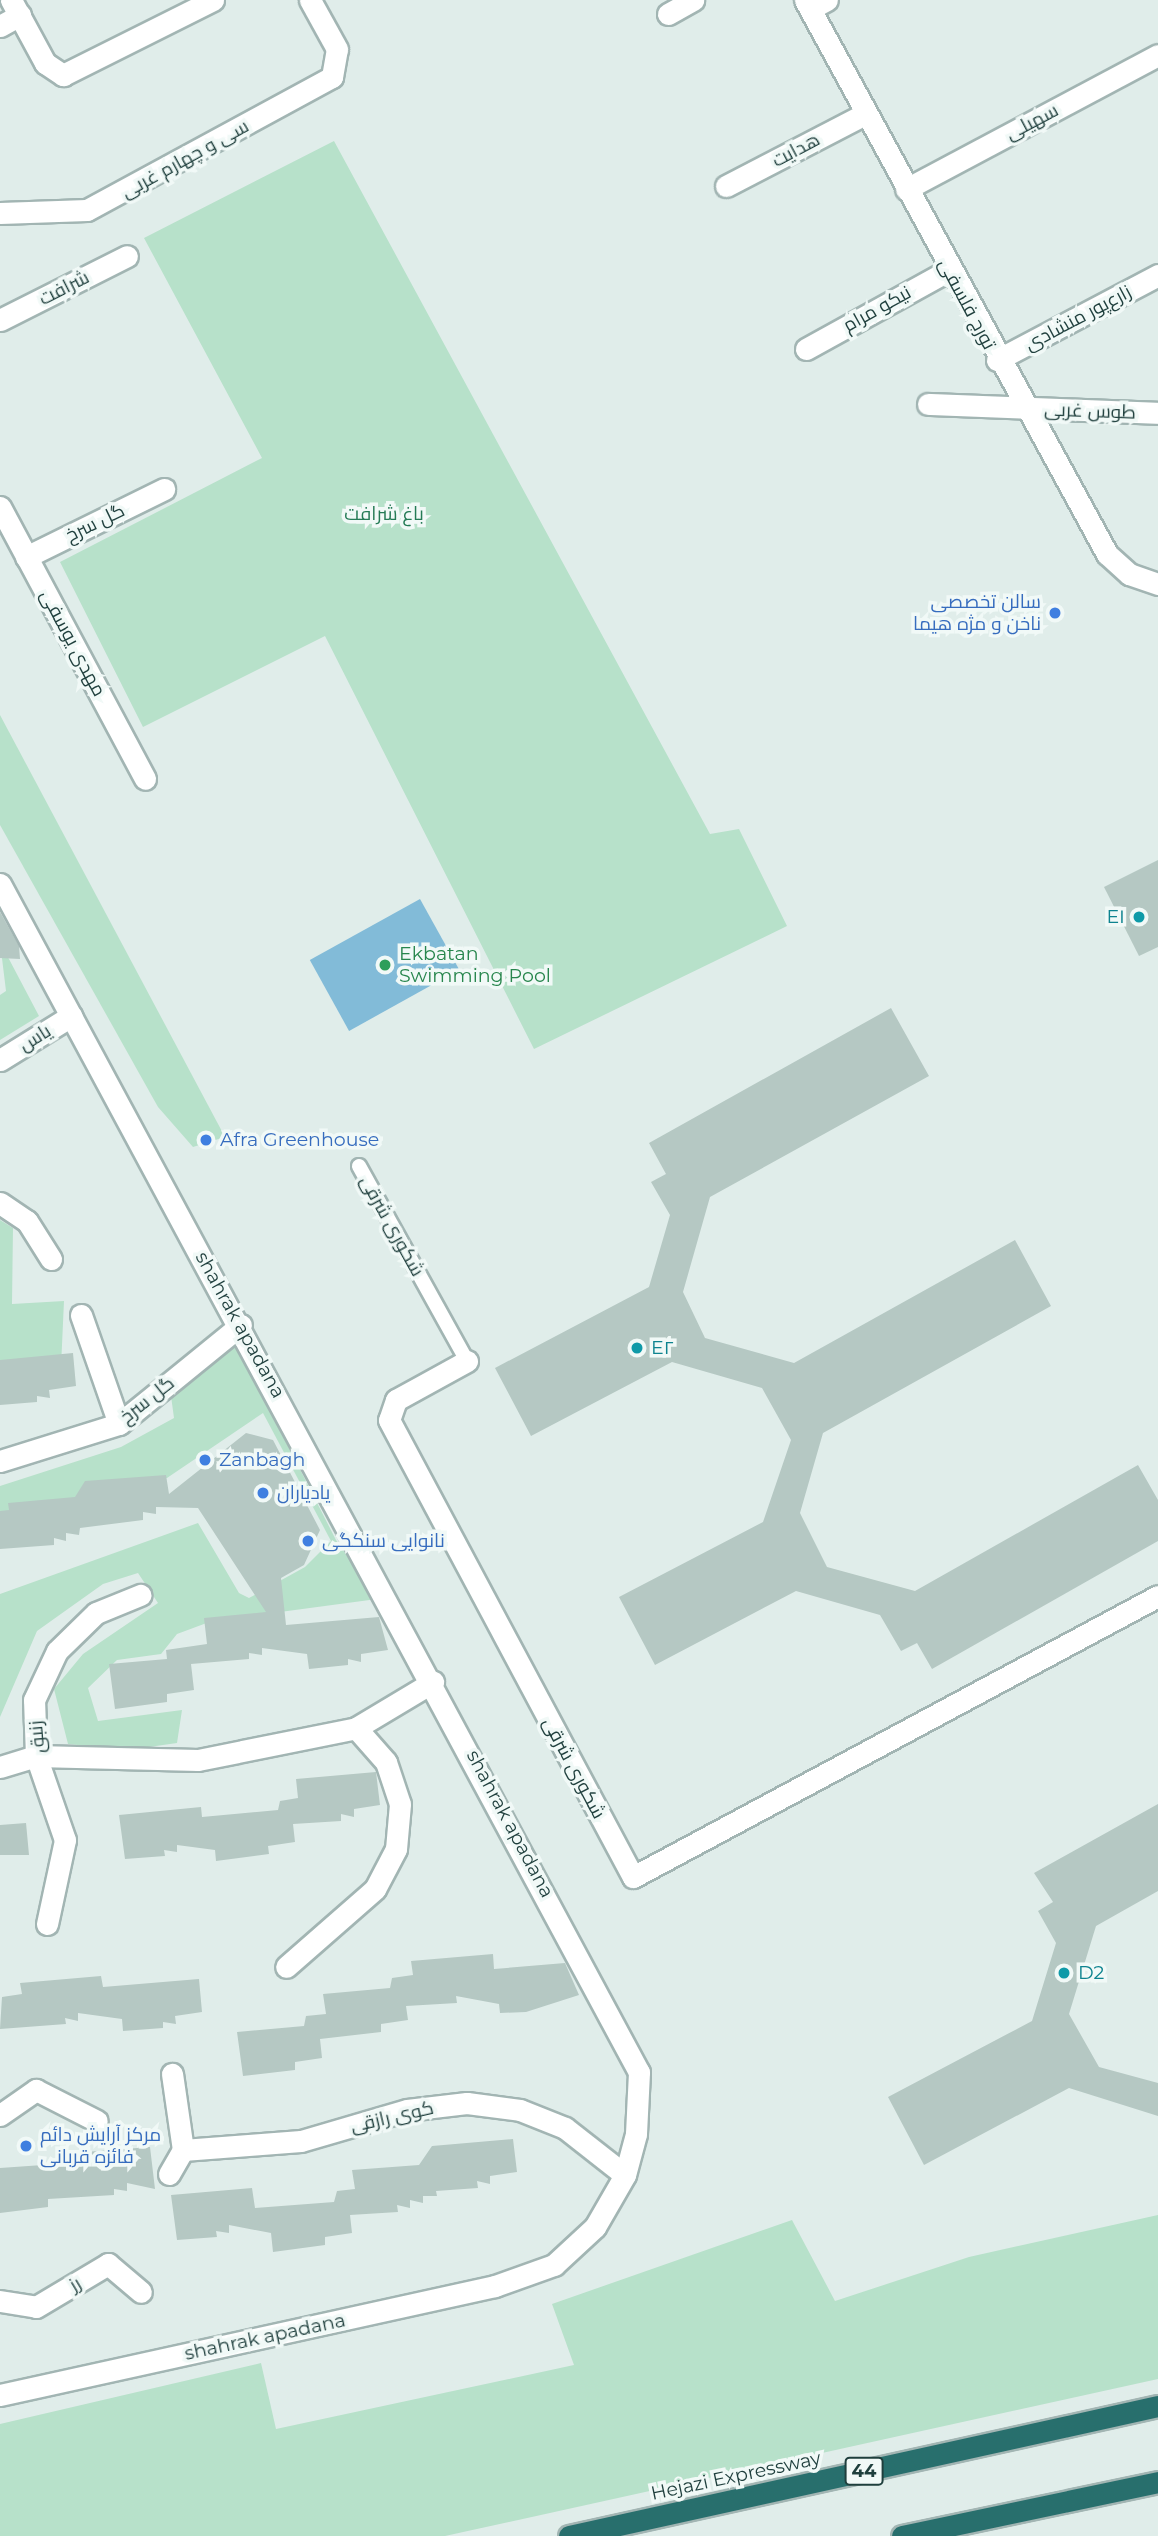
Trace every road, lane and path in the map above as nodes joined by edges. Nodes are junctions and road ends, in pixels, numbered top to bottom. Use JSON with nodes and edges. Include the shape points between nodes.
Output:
{"nodes":[{"id":1,"x":213,"y":0,"type":"edge"},
{"id":2,"x":310,"y":0,"type":"edge"},
{"id":3,"x":693,"y":0,"type":"edge"},
{"id":4,"x":814,"y":3,"type":"edge"},
{"id":5,"x":16,"y":8,"type":"edge"},
{"id":6,"x":668,"y":14,"type":"dead end"},
{"id":7,"x":0,"y":26,"type":"edge"},
{"id":8,"x":1158,"y":55,"type":"edge"},
{"id":9,"x":865,"y":114,"type":"junction"},
{"id":10,"x":726,"y":186,"type":"dead end"},
{"id":11,"x":906,"y":189,"type":"junction"},
{"id":12,"x":0,"y":213,"type":"edge"},
{"id":13,"x":127,"y":256,"type":"dead end"},
{"id":14,"x":949,"y":270,"type":"junction"},
{"id":15,"x":1158,"y":275,"type":"edge"},
{"id":16,"x":0,"y":320,"type":"edge"},
{"id":17,"x":806,"y":349,"type":"dead end"},
{"id":18,"x":997,"y":360,"type":"junction"},
{"id":19,"x":929,"y":404,"type":"dead end"},
{"id":20,"x":1023,"y":409,"type":"junction"},
{"id":21,"x":1158,"y":413,"type":"edge"},
{"id":22,"x":164,"y":489,"type":"dead end"},
{"id":23,"x":0,"y":507,"type":"edge"},
{"id":24,"x":26,"y":557,"type":"junction"},
{"id":25,"x":1156,"y":583,"type":"edge"},
{"id":26,"x":145,"y":779,"type":"dead end"},
{"id":27,"x":0,"y":884,"type":"edge"},
{"id":28,"x":71,"y":1016,"type":"junction"},
{"id":29,"x":0,"y":1060,"type":"edge"},
{"id":30,"x":359,"y":1166,"type":"dead end"},
{"id":31,"x":0,"y":1203,"type":"edge"},
{"id":32,"x":51,"y":1259,"type":"dead end"},
{"id":33,"x":81,"y":1315,"type":"dead end"},
{"id":34,"x":241,"y":1325,"type":"junction"},
{"id":35,"x":467,"y":1361,"type":"joint"},
{"id":36,"x":119,"y":1423,"type":"junction"},
{"id":37,"x":0,"y":1461,"type":"edge"},
{"id":38,"x":140,"y":1595,"type":"dead end"},
{"id":39,"x":1158,"y":1596,"type":"edge"},
{"id":40,"x":433,"y":1682,"type":"junction"},
{"id":41,"x":356,"y":1728,"type":"junction"},
{"id":42,"x":36,"y":1756,"type":"junction"},
{"id":43,"x":0,"y":1767,"type":"edge"},
{"id":44,"x":47,"y":1924,"type":"dead end"},
{"id":45,"x":286,"y":1967,"type":"dead end"},
{"id":46,"x":172,"y":2074,"type":"dead end"},
{"id":47,"x":0,"y":2115,"type":"edge"},
{"id":48,"x":97,"y":2121,"type":"dead end"},
{"id":49,"x":183,"y":2150,"type":"junction"},
{"id":50,"x":169,"y":2174,"type":"dead end"},
{"id":51,"x":625,"y":2175,"type":"junction"},
{"id":52,"x":141,"y":2291,"type":"dead end"},
{"id":53,"x":0,"y":2301,"type":"edge"},
{"id":54,"x":0,"y":2395,"type":"edge"},
{"id":55,"x":1158,"y":2406,"type":"edge"},
{"id":56,"x":1158,"y":2482,"type":"edge"},
{"id":57,"x":569,"y":2536,"type":"edge"},
{"id":58,"x":902,"y":2536,"type":"edge"}],
"edges":[{"from":1,"to":5,"type":"street","via":[[70,74],[45,63]]},
{"from":2,"to":12,"type":"street","name":"سی و چهارم غربی","via":[[337,49],[332,77],[124,192],[68,215]]},
{"from":3,"to":6,"type":"street"},
{"from":4,"to":9,"type":"street","name":"تورج فلسفی"},
{"from":5,"to":7,"type":"street"},
{"from":8,"to":11,"type":"street","name":"سهیلی"},
{"from":9,"to":10,"type":"street","name":"هدایت"},
{"from":9,"to":11,"type":"street","name":"تورج فلسفی"},
{"from":11,"to":14,"type":"street","name":"تورج فلسفی"},
{"from":13,"to":16,"type":"street","name":"شرافت"},
{"from":14,"to":17,"type":"street","name":"نیکو مرام"},
{"from":14,"to":18,"type":"street","name":"تورج فلسفی"},
{"from":15,"to":18,"type":"street","name":"زارع‌پور منشادی"},
{"from":18,"to":20,"type":"street","name":"تورج فلسفی"},
{"from":19,"to":20,"type":"street","name":"طوس غربی"},
{"from":20,"to":21,"type":"street","name":"طوس غربی"},
{"from":20,"to":25,"type":"street","name":"تورج فلسفی","via":[[1107,554],[1129,574]]},
{"from":22,"to":24,"type":"street","name":"گل سرخ"},
{"from":23,"to":24,"type":"street","name":"مهدی یوسفی"},
{"from":24,"to":26,"type":"street","name":"مهدی یوسفی"},
{"from":27,"to":28,"type":"street","name":"shahrak apadana"},
{"from":28,"to":29,"type":"street","name":"یاس"},
{"from":28,"to":34,"type":"street","name":"shahrak apadana"},
{"from":30,"to":35,"type":"lane","name":"شکوری شرقی"},
{"from":31,"to":32,"type":"street","via":[[27,1221]]},
{"from":33,"to":36,"type":"street"},
{"from":34,"to":36,"type":"street","name":"گل سرخ"},
{"from":34,"to":40,"type":"street","name":"shahrak apadana"},
{"from":35,"to":39,"type":"street","name":"شکوری شرقی","via":[[396,1400],[389,1420],[634,1877]]},
{"from":36,"to":37,"type":"street","name":"گل سرخ"},
{"from":38,"to":42,"type":"street","name":"زنبق","via":[[96,1613],[57,1651],[34,1700]]},
{"from":40,"to":41,"type":"street"},
{"from":40,"to":51,"type":"street","name":"shahrak apadana","via":[[639,2072],[635,2134]]},
{"from":41,"to":42,"type":"street","via":[[198,1760]]},
{"from":41,"to":45,"type":"street","via":[[386,1762],[397,1794],[396,1849],[375,1889]]},
{"from":42,"to":43,"type":"street"},
{"from":42,"to":44,"type":"street","name":"زنبق","via":[[65,1840]]},
{"from":46,"to":49,"type":"street"},
{"from":47,"to":48,"type":"street","via":[[36,2090]]},
{"from":49,"to":50,"type":"street"},
{"from":49,"to":51,"type":"street","name":"کوی رازقی","via":[[301,2141],[407,2110],[467,2103],[520,2110],[565,2127]]},
{"from":51,"to":54,"type":"street","name":"shahrak apadana","via":[[595,2227],[554,2265],[495,2286]]},
{"from":52,"to":53,"type":"street","name":"رز","via":[[108,2264],[36,2307]]},
{"from":55,"to":57,"type":"highway","name":"Hejazi Expressway","number":"44"},
{"from":56,"to":58,"type":"highway"}]}
